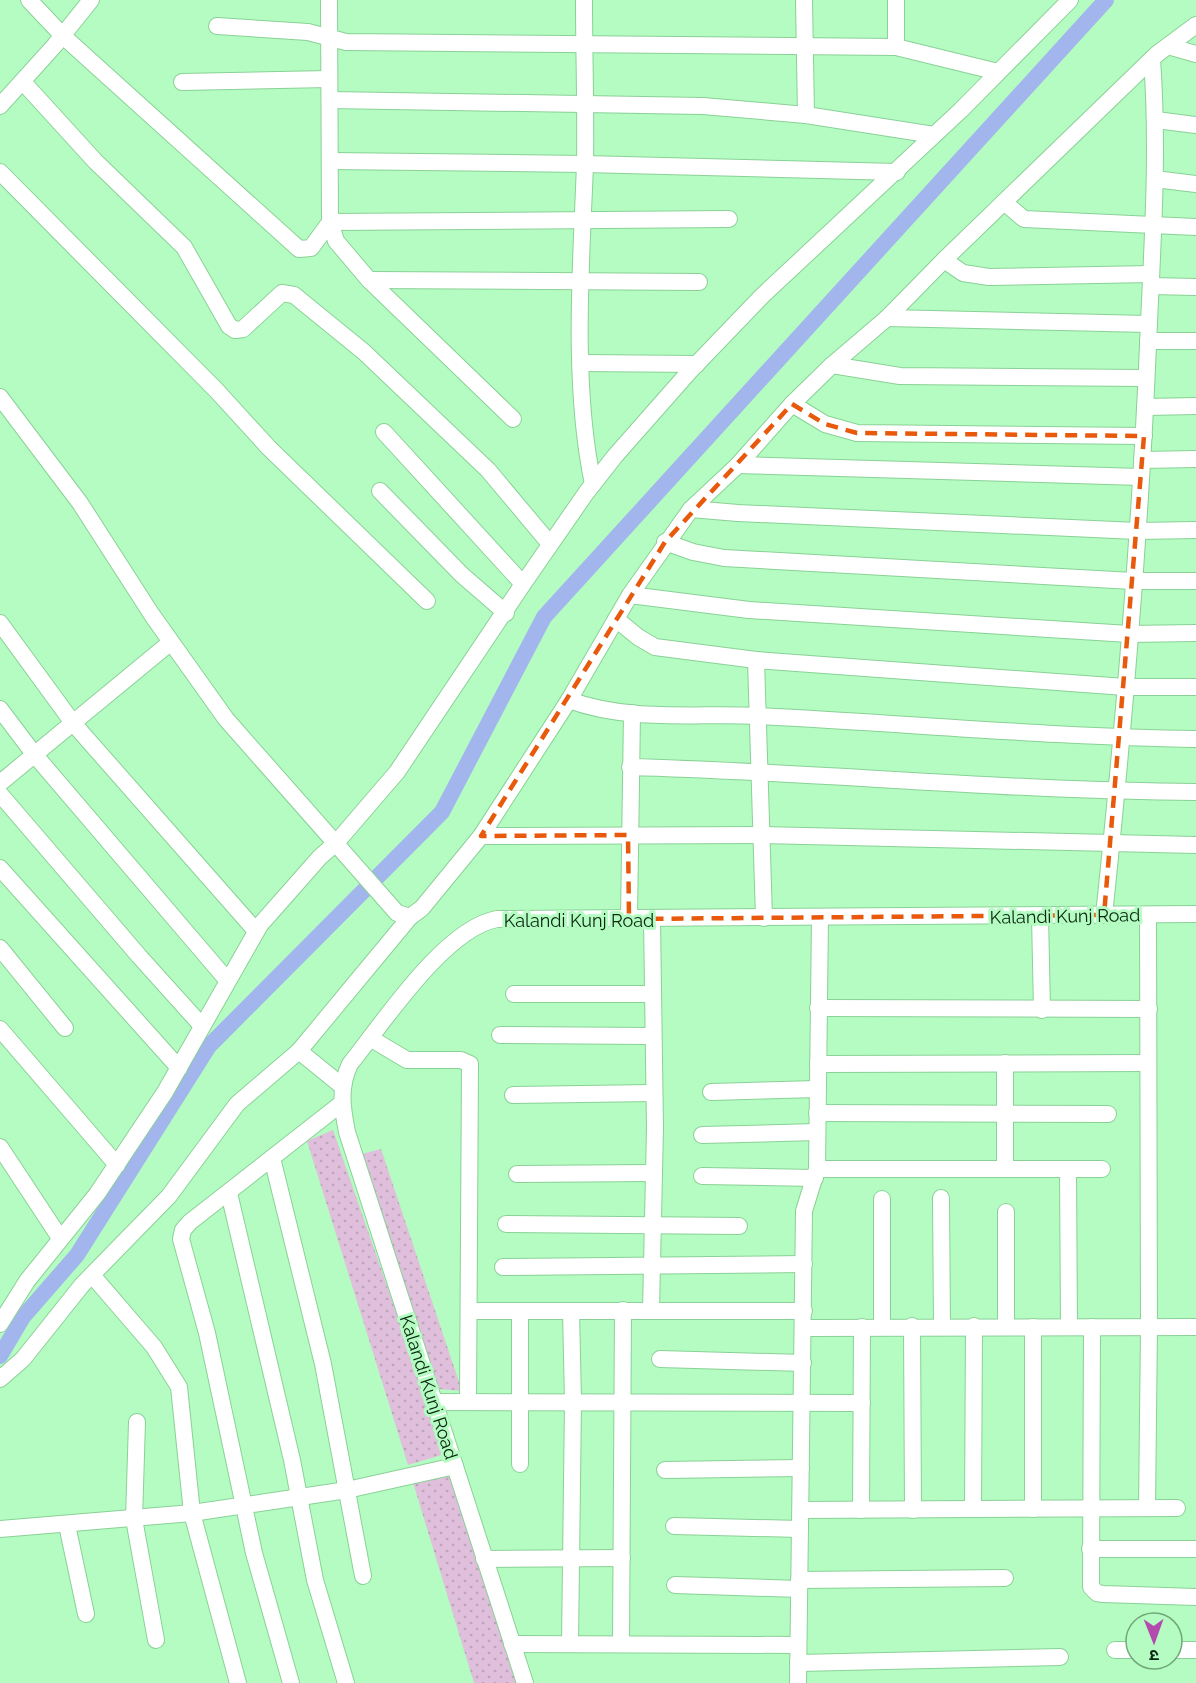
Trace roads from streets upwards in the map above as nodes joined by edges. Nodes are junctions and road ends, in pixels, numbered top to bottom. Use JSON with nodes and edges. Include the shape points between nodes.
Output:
{"nodes":[{"id":1,"x":29,"y":0,"type":"edge"},
{"id":2,"x":91,"y":0,"type":"edge"},
{"id":3,"x":329,"y":0,"type":"edge"},
{"id":4,"x":584,"y":0,"type":"edge"},
{"id":5,"x":804,"y":0,"type":"edge"},
{"id":6,"x":896,"y":0,"type":"edge"},
{"id":7,"x":1070,"y":0,"type":"edge"},
{"id":8,"x":217,"y":26,"type":"dead end"},
{"id":9,"x":1196,"y":26,"type":"edge"},
{"id":10,"x":63,"y":36,"type":"junction"},
{"id":11,"x":330,"y":37,"type":"junction"},
{"id":12,"x":584,"y":44,"type":"junction"},
{"id":13,"x":804,"y":44,"type":"junction"},
{"id":14,"x":896,"y":46,"type":"junction"},
{"id":15,"x":1168,"y":46,"type":"junction"},
{"id":16,"x":1196,"y":54,"type":"edge"},
{"id":17,"x":1152,"y":59,"type":"junction"},
{"id":18,"x":998,"y":72,"type":"junction"},
{"id":19,"x":329,"y":79,"type":"junction"},
{"id":20,"x":22,"y":82,"type":"junction"},
{"id":21,"x":182,"y":82,"type":"dead end"},
{"id":22,"x":330,"y":100,"type":"junction"},
{"id":23,"x":585,"y":104,"type":"junction"},
{"id":24,"x":0,"y":106,"type":"edge"},
{"id":25,"x":806,"y":115,"type":"junction"},
{"id":26,"x":1156,"y":120,"type":"junction"},
{"id":27,"x":1196,"y":125,"type":"edge"},
{"id":28,"x":934,"y":135,"type":"junction"},
{"id":29,"x":331,"y":161,"type":"junction"},
{"id":30,"x":585,"y":164,"type":"junction"},
{"id":31,"x":0,"y":172,"type":"edge"},
{"id":32,"x":897,"y":172,"type":"junction"},
{"id":33,"x":1155,"y":179,"type":"junction"},
{"id":34,"x":1196,"y":184,"type":"edge"},
{"id":35,"x":1004,"y":202,"type":"junction"},
{"id":36,"x":729,"y":219,"type":"dead end"},
{"id":37,"x":582,"y":220,"type":"junction"},
{"id":38,"x":330,"y":222,"type":"junction"},
{"id":39,"x":1153,"y":224,"type":"junction"},
{"id":40,"x":1196,"y":227,"type":"edge"},
{"id":41,"x":944,"y":260,"type":"junction"},
{"id":42,"x":369,"y":280,"type":"junction"},
{"id":43,"x":1151,"y":280,"type":"junction"},
{"id":44,"x":580,"y":281,"type":"junction"},
{"id":45,"x":699,"y":282,"type":"dead end"},
{"id":46,"x":1196,"y":287,"type":"edge"},
{"id":47,"x":887,"y":318,"type":"junction"},
{"id":48,"x":1148,"y":332,"type":"junction"},
{"id":49,"x":1196,"y":341,"type":"edge"},
{"id":50,"x":582,"y":363,"type":"junction"},
{"id":51,"x":697,"y":364,"type":"junction"},
{"id":52,"x":832,"y":365,"type":"junction"},
{"id":53,"x":1146,"y":378,"type":"junction"},
{"id":54,"x":0,"y":397,"type":"edge"},
{"id":55,"x":792,"y":404,"type":"junction"},
{"id":56,"x":1196,"y":406,"type":"edge"},
{"id":57,"x":1145,"y":407,"type":"junction"},
{"id":58,"x":513,"y":419,"type":"dead end"},
{"id":59,"x":384,"y":432,"type":"dead end"},
{"id":60,"x":1144,"y":436,"type":"junction"},
{"id":61,"x":1196,"y":459,"type":"edge"},
{"id":62,"x":1142,"y":460,"type":"junction"},
{"id":63,"x":738,"y":465,"type":"junction"},
{"id":64,"x":1140,"y":477,"type":"junction"},
{"id":65,"x":593,"y":484,"type":"junction"},
{"id":66,"x":380,"y":491,"type":"dead end"},
{"id":67,"x":691,"y":508,"type":"junction"},
{"id":68,"x":1196,"y":530,"type":"edge"},
{"id":69,"x":1137,"y":531,"type":"junction"},
{"id":70,"x":665,"y":542,"type":"junction"},
{"id":71,"x":550,"y":544,"type":"junction"},
{"id":72,"x":1133,"y":581,"type":"junction"},
{"id":73,"x":1196,"y":581,"type":"edge"},
{"id":74,"x":523,"y":584,"type":"junction"},
{"id":75,"x":630,"y":595,"type":"junction"},
{"id":76,"x":427,"y":601,"type":"dead end"},
{"id":77,"x":506,"y":613,"type":"junction"},
{"id":78,"x":616,"y":619,"type":"junction"},
{"id":79,"x":0,"y":623,"type":"edge"},
{"id":80,"x":1196,"y":633,"type":"edge"},
{"id":81,"x":1129,"y":634,"type":"junction"},
{"id":82,"x":171,"y":642,"type":"junction"},
{"id":83,"x":756,"y":660,"type":"junction"},
{"id":84,"x":1125,"y":687,"type":"junction"},
{"id":85,"x":1196,"y":687,"type":"edge"},
{"id":86,"x":569,"y":700,"type":"junction"},
{"id":87,"x":0,"y":708,"type":"edge"},
{"id":88,"x":632,"y":712,"type":"junction"},
{"id":89,"x":758,"y":716,"type":"junction"},
{"id":90,"x":73,"y":723,"type":"junction"},
{"id":91,"x":1121,"y":738,"type":"junction"},
{"id":92,"x":1196,"y":739,"type":"edge"},
{"id":93,"x":34,"y":754,"type":"junction"},
{"id":94,"x":630,"y":766,"type":"junction"},
{"id":95,"x":759,"y":770,"type":"junction"},
{"id":96,"x":0,"y":783,"type":"edge"},
{"id":97,"x":1117,"y":792,"type":"junction"},
{"id":98,"x":1196,"y":792,"type":"edge"},
{"id":99,"x":0,"y":794,"type":"edge"},
{"id":100,"x":628,"y":835,"type":"junction"},
{"id":101,"x":761,"y":835,"type":"junction"},
{"id":102,"x":481,"y":836,"type":"junction"},
{"id":103,"x":336,"y":843,"type":"junction"},
{"id":104,"x":1111,"y":845,"type":"junction"},
{"id":105,"x":1196,"y":845,"type":"edge"},
{"id":106,"x":0,"y":868,"type":"edge"},
{"id":107,"x":1104,"y":915,"type":"junction"},
{"id":108,"x":1148,"y":915,"type":"junction"},
{"id":109,"x":1196,"y":915,"type":"edge"},
{"id":110,"x":1040,"y":916,"type":"junction"},
{"id":111,"x":410,"y":917,"type":"junction"},
{"id":112,"x":764,"y":918,"type":"junction"},
{"id":113,"x":820,"y":918,"type":"junction"},
{"id":114,"x":630,"y":919,"type":"junction"},
{"id":115,"x":652,"y":920,"type":"junction"},
{"id":116,"x":256,"y":931,"type":"junction"},
{"id":117,"x":0,"y":948,"type":"edge"},
{"id":118,"x":227,"y":980,"type":"junction"},
{"id":119,"x":514,"y":994,"type":"dead end"},
{"id":120,"x":653,"y":994,"type":"junction"},
{"id":121,"x":818,"y":1008,"type":"junction"},
{"id":122,"x":1149,"y":1009,"type":"junction"},
{"id":123,"x":1042,"y":1010,"type":"junction"},
{"id":124,"x":202,"y":1026,"type":"junction"},
{"id":125,"x":65,"y":1028,"type":"dead end"},
{"id":126,"x":0,"y":1029,"type":"edge"},
{"id":127,"x":500,"y":1035,"type":"dead end"},
{"id":128,"x":653,"y":1036,"type":"junction"},
{"id":129,"x":370,"y":1038,"type":"junction"},
{"id":130,"x":299,"y":1051,"type":"junction"},
{"id":131,"x":1005,"y":1063,"type":"junction"},
{"id":132,"x":1148,"y":1063,"type":"junction"},
{"id":133,"x":818,"y":1064,"type":"junction"},
{"id":134,"x":178,"y":1068,"type":"junction"},
{"id":135,"x":818,"y":1089,"type":"junction"},
{"id":136,"x":711,"y":1092,"type":"dead end"},
{"id":137,"x":653,"y":1093,"type":"junction"},
{"id":138,"x":342,"y":1095,"type":"junction"},
{"id":139,"x":513,"y":1095,"type":"dead end"},
{"id":140,"x":817,"y":1113,"type":"junction"},
{"id":141,"x":1005,"y":1114,"type":"junction"},
{"id":142,"x":1108,"y":1114,"type":"dead end"},
{"id":143,"x":818,"y":1132,"type":"junction"},
{"id":144,"x":702,"y":1135,"type":"dead end"},
{"id":145,"x":0,"y":1148,"type":"edge"},
{"id":146,"x":272,"y":1158,"type":"junction"},
{"id":147,"x":117,"y":1165,"type":"junction"},
{"id":148,"x":1005,"y":1169,"type":"junction"},
{"id":149,"x":1068,"y":1169,"type":"junction"},
{"id":150,"x":1102,"y":1169,"type":"dead end"},
{"id":151,"x":654,"y":1173,"type":"junction"},
{"id":152,"x":816,"y":1173,"type":"junction"},
{"id":153,"x":517,"y":1174,"type":"dead end"},
{"id":154,"x":702,"y":1176,"type":"dead end"},
{"id":155,"x":229,"y":1193,"type":"junction"},
{"id":156,"x":941,"y":1198,"type":"dead end"},
{"id":157,"x":882,"y":1199,"type":"dead end"},
{"id":158,"x":1006,"y":1212,"type":"dead end"},
{"id":159,"x":506,"y":1224,"type":"dead end"},
{"id":160,"x":653,"y":1225,"type":"junction"},
{"id":161,"x":740,"y":1226,"type":"dead end"},
{"id":162,"x":60,"y":1238,"type":"junction"},
{"id":163,"x":652,"y":1264,"type":"junction"},
{"id":164,"x":804,"y":1264,"type":"junction"},
{"id":165,"x":503,"y":1267,"type":"dead end"},
{"id":166,"x":92,"y":1275,"type":"junction"},
{"id":167,"x":622,"y":1310,"type":"junction"},
{"id":168,"x":651,"y":1310,"type":"junction"},
{"id":169,"x":469,"y":1311,"type":"junction"},
{"id":170,"x":520,"y":1311,"type":"junction"},
{"id":171,"x":571,"y":1311,"type":"junction"},
{"id":172,"x":804,"y":1319,"type":"junction"},
{"id":173,"x":0,"y":1324,"type":"edge"},
{"id":174,"x":912,"y":1326,"type":"junction"},
{"id":175,"x":942,"y":1326,"type":"junction"},
{"id":176,"x":974,"y":1326,"type":"junction"},
{"id":177,"x":862,"y":1327,"type":"junction"},
{"id":178,"x":882,"y":1327,"type":"junction"},
{"id":179,"x":1006,"y":1327,"type":"junction"},
{"id":180,"x":1033,"y":1327,"type":"junction"},
{"id":181,"x":1068,"y":1327,"type":"junction"},
{"id":182,"x":1092,"y":1327,"type":"junction"},
{"id":183,"x":1149,"y":1327,"type":"junction"},
{"id":184,"x":1196,"y":1327,"type":"edge"},
{"id":185,"x":660,"y":1359,"type":"dead end"},
{"id":186,"x":803,"y":1363,"type":"junction"},
{"id":187,"x":0,"y":1379,"type":"edge"},
{"id":188,"x":433,"y":1402,"type":"junction"},
{"id":189,"x":468,"y":1402,"type":"junction"},
{"id":190,"x":519,"y":1402,"type":"junction"},
{"id":191,"x":573,"y":1402,"type":"junction"},
{"id":192,"x":622,"y":1402,"type":"junction"},
{"id":193,"x":803,"y":1402,"type":"junction"},
{"id":194,"x":862,"y":1403,"type":"junction"},
{"id":195,"x":137,"y":1422,"type":"dead end"},
{"id":196,"x":520,"y":1464,"type":"dead end"},
{"id":197,"x":455,"y":1466,"type":"junction"},
{"id":198,"x":801,"y":1468,"type":"junction"},
{"id":199,"x":665,"y":1470,"type":"dead end"},
{"id":200,"x":346,"y":1490,"type":"junction"},
{"id":201,"x":299,"y":1497,"type":"junction"},
{"id":202,"x":243,"y":1505,"type":"junction"},
{"id":203,"x":1147,"y":1508,"type":"junction"},
{"id":204,"x":1177,"y":1508,"type":"dead end"},
{"id":205,"x":973,"y":1509,"type":"junction"},
{"id":206,"x":1034,"y":1509,"type":"junction"},
{"id":207,"x":1091,"y":1509,"type":"junction"},
{"id":208,"x":801,"y":1510,"type":"junction"},
{"id":209,"x":861,"y":1510,"type":"junction"},
{"id":210,"x":913,"y":1510,"type":"junction"},
{"id":211,"x":192,"y":1513,"type":"junction"},
{"id":212,"x":134,"y":1519,"type":"junction"},
{"id":213,"x":67,"y":1525,"type":"junction"},
{"id":214,"x":674,"y":1526,"type":"dead end"},
{"id":215,"x":0,"y":1529,"type":"edge"},
{"id":216,"x":800,"y":1529,"type":"junction"},
{"id":217,"x":1090,"y":1549,"type":"junction"},
{"id":218,"x":1196,"y":1549,"type":"edge"},
{"id":219,"x":484,"y":1558,"type":"junction"},
{"id":220,"x":622,"y":1558,"type":"junction"},
{"id":221,"x":570,"y":1559,"type":"junction"},
{"id":222,"x":363,"y":1576,"type":"dead end"},
{"id":223,"x":1005,"y":1578,"type":"dead end"},
{"id":224,"x":799,"y":1584,"type":"junction"},
{"id":225,"x":675,"y":1585,"type":"dead end"},
{"id":226,"x":1196,"y":1597,"type":"edge"},
{"id":227,"x":86,"y":1614,"type":"dead end"},
{"id":228,"x":156,"y":1640,"type":"dead end"},
{"id":229,"x":512,"y":1644,"type":"junction"},
{"id":230,"x":570,"y":1644,"type":"junction"},
{"id":231,"x":621,"y":1644,"type":"junction"},
{"id":232,"x":798,"y":1645,"type":"junction"},
{"id":233,"x":1115,"y":1650,"type":"dead end"},
{"id":234,"x":1124,"y":1650,"type":"edge"},
{"id":235,"x":1060,"y":1657,"type":"dead end"},
{"id":236,"x":798,"y":1663,"type":"junction"},
{"id":237,"x":238,"y":1683,"type":"edge"},
{"id":238,"x":291,"y":1683,"type":"edge"},
{"id":239,"x":346,"y":1683,"type":"edge"},
{"id":240,"x":525,"y":1683,"type":"edge"},
{"id":241,"x":798,"y":1683,"type":"edge"}],
"edges":[{"from":1,"to":10,"type":"street"},
{"from":2,"to":10,"type":"street"},
{"from":3,"to":11,"type":"street"},
{"from":4,"to":12,"type":"street"},
{"from":5,"to":13,"type":"street"},
{"from":6,"to":14,"type":"street"},
{"from":7,"to":18,"type":"street"},
{"from":8,"to":11,"type":"street"},
{"from":9,"to":15,"type":"street"},
{"from":10,"to":20,"type":"street"},
{"from":10,"to":38,"type":"street","via":[[298,249],[311,248]]},
{"from":11,"to":12,"type":"street","via":[[346,42]]},
{"from":11,"to":19,"type":"street"},
{"from":12,"to":13,"type":"street"},
{"from":12,"to":23,"type":"street"},
{"from":13,"to":14,"type":"street"},
{"from":13,"to":25,"type":"street"},
{"from":14,"to":18,"type":"street"},
{"from":15,"to":16,"type":"street"},
{"from":15,"to":17,"type":"street"},
{"from":17,"to":26,"type":"street"},
{"from":17,"to":35,"type":"street"},
{"from":18,"to":28,"type":"street"},
{"from":19,"to":21,"type":"street"},
{"from":19,"to":22,"type":"street"},
{"from":20,"to":24,"type":"street"},
{"from":20,"to":71,"type":"street","via":[[95,161],[184,247],[229,326],[243,329],[282,293],[294,295],[364,352],[488,470]]},
{"from":22,"to":23,"type":"street"},
{"from":22,"to":29,"type":"street"},
{"from":23,"to":25,"type":"street","via":[[703,106]]},
{"from":23,"to":30,"type":"street"},
{"from":25,"to":28,"type":"street"},
{"from":26,"to":27,"type":"street"},
{"from":26,"to":33,"type":"street"},
{"from":28,"to":32,"type":"street"},
{"from":29,"to":30,"type":"street"},
{"from":29,"to":38,"type":"street"},
{"from":30,"to":32,"type":"street"},
{"from":30,"to":37,"type":"street"},
{"from":31,"to":76,"type":"street","via":[[269,448]]},
{"from":32,"to":51,"type":"street","via":[[787,272]]},
{"from":33,"to":34,"type":"street"},
{"from":33,"to":39,"type":"street"},
{"from":35,"to":39,"type":"street","via":[[1024,219]]},
{"from":35,"to":41,"type":"street"},
{"from":36,"to":37,"type":"street"},
{"from":37,"to":38,"type":"street"},
{"from":37,"to":44,"type":"street"},
{"from":38,"to":42,"type":"street","via":[[336,241]]},
{"from":39,"to":40,"type":"street"},
{"from":39,"to":43,"type":"street"},
{"from":41,"to":43,"type":"street","via":[[963,273],[989,277]]},
{"from":41,"to":47,"type":"street"},
{"from":42,"to":44,"type":"street"},
{"from":42,"to":58,"type":"street"},
{"from":43,"to":46,"type":"street"},
{"from":43,"to":48,"type":"street"},
{"from":44,"to":45,"type":"street"},
{"from":44,"to":50,"type":"street"},
{"from":47,"to":48,"type":"street"},
{"from":47,"to":52,"type":"street"},
{"from":48,"to":49,"type":"street"},
{"from":48,"to":53,"type":"street"},
{"from":50,"to":51,"type":"street"},
{"from":50,"to":65,"type":"street","via":[[584,439]]},
{"from":51,"to":65,"type":"street"},
{"from":52,"to":53,"type":"street","via":[[900,376]]},
{"from":52,"to":55,"type":"street"},
{"from":53,"to":57,"type":"street"},
{"from":54,"to":82,"type":"street","via":[[80,503]]},
{"from":55,"to":60,"type":"street","via":[[825,424],[857,433]]},
{"from":55,"to":63,"type":"street"},
{"from":56,"to":57,"type":"street"},
{"from":57,"to":60,"type":"street"},
{"from":59,"to":74,"type":"street"},
{"from":60,"to":62,"type":"street"},
{"from":61,"to":62,"type":"street"},
{"from":62,"to":64,"type":"street"},
{"from":63,"to":64,"type":"street"},
{"from":63,"to":67,"type":"street"},
{"from":64,"to":69,"type":"street"},
{"from":65,"to":71,"type":"street"},
{"from":66,"to":77,"type":"street","via":[[462,575]]},
{"from":67,"to":69,"type":"street"},
{"from":67,"to":70,"type":"street"},
{"from":68,"to":69,"type":"street"},
{"from":69,"to":72,"type":"street"},
{"from":70,"to":72,"type":"street","via":[[724,558]]},
{"from":70,"to":75,"type":"street"},
{"from":71,"to":74,"type":"street"},
{"from":72,"to":73,"type":"street"},
{"from":72,"to":81,"type":"street"},
{"from":74,"to":77,"type":"street"},
{"from":75,"to":78,"type":"street"},
{"from":75,"to":81,"type":"street","via":[[749,610]]},
{"from":77,"to":103,"type":"street","via":[[397,772]]},
{"from":78,"to":83,"type":"street","via":[[655,647]]},
{"from":78,"to":86,"type":"street"},
{"from":79,"to":90,"type":"street"},
{"from":80,"to":81,"type":"street"},
{"from":81,"to":84,"type":"street"},
{"from":82,"to":90,"type":"street"},
{"from":82,"to":103,"type":"street","via":[[226,719],[292,798]]},
{"from":83,"to":84,"type":"street"},
{"from":83,"to":89,"type":"street"},
{"from":84,"to":85,"type":"street"},
{"from":84,"to":91,"type":"street"},
{"from":86,"to":88,"type":"street","via":[[598,709]]},
{"from":86,"to":102,"type":"street"},
{"from":87,"to":93,"type":"street"},
{"from":88,"to":89,"type":"street"},
{"from":88,"to":94,"type":"street"},
{"from":89,"to":91,"type":"street"},
{"from":89,"to":95,"type":"street"},
{"from":90,"to":93,"type":"street"},
{"from":90,"to":116,"type":"street"},
{"from":91,"to":92,"type":"street"},
{"from":91,"to":97,"type":"street"},
{"from":93,"to":96,"type":"street"},
{"from":93,"to":118,"type":"street"},
{"from":94,"to":95,"type":"street"},
{"from":94,"to":100,"type":"street"},
{"from":95,"to":97,"type":"street"},
{"from":95,"to":101,"type":"street"},
{"from":97,"to":98,"type":"street"},
{"from":97,"to":104,"type":"street"},
{"from":99,"to":124,"type":"street"},
{"from":100,"to":101,"type":"street"},
{"from":100,"to":102,"type":"street"},
{"from":100,"to":114,"type":"street"},
{"from":101,"to":104,"type":"street"},
{"from":101,"to":112,"type":"street"},
{"from":102,"to":111,"type":"street","via":[[422,908]]},
{"from":103,"to":111,"type":"street","via":[[397,913]]},
{"from":103,"to":116,"type":"street"},
{"from":104,"to":105,"type":"street"},
{"from":104,"to":107,"type":"street"},
{"from":106,"to":134,"type":"street"},
{"from":107,"to":108,"type":"street","name":"Kalandi Kunj Road"},
{"from":107,"to":110,"type":"street","name":"Kalandi Kunj Road"},
{"from":108,"to":109,"type":"street","name":"Kalandi Kunj Road"},
{"from":108,"to":122,"type":"street"},
{"from":110,"to":113,"type":"street","name":"Kalandi Kunj Road"},
{"from":110,"to":123,"type":"street"},
{"from":111,"to":130,"type":"street"},
{"from":112,"to":113,"type":"street","name":"Kalandi Kunj Road"},
{"from":112,"to":115,"type":"street","name":"Kalandi Kunj Road"},
{"from":113,"to":121,"type":"street"},
{"from":114,"to":115,"type":"street","name":"Kalandi Kunj Road"},
{"from":114,"to":129,"type":"street","name":"Kalandi Kunj Road","via":[[497,919],[476,925],[421,975]]},
{"from":115,"to":120,"type":"street"},
{"from":116,"to":118,"type":"street"},
{"from":117,"to":125,"type":"street"},
{"from":118,"to":124,"type":"street"},
{"from":119,"to":120,"type":"street"},
{"from":120,"to":128,"type":"street"},
{"from":121,"to":123,"type":"street"},
{"from":121,"to":133,"type":"street"},
{"from":122,"to":123,"type":"street"},
{"from":122,"to":132,"type":"street"},
{"from":124,"to":134,"type":"street"},
{"from":126,"to":147,"type":"street"},
{"from":127,"to":128,"type":"street"},
{"from":128,"to":137,"type":"street"},
{"from":129,"to":138,"type":"street","name":"Kalandi Kunj Road","via":[[350,1064]]},
{"from":129,"to":169,"type":"street","via":[[407,1060],[460,1060],[471,1064]]},
{"from":130,"to":138,"type":"street"},
{"from":130,"to":166,"type":"street","via":[[237,1104],[169,1196]]},
{"from":131,"to":132,"type":"street"},
{"from":131,"to":133,"type":"street"},
{"from":131,"to":141,"type":"street"},
{"from":132,"to":183,"type":"street"},
{"from":133,"to":135,"type":"street"},
{"from":134,"to":147,"type":"street"},
{"from":135,"to":136,"type":"street"},
{"from":135,"to":140,"type":"street"},
{"from":137,"to":139,"type":"street"},
{"from":137,"to":151,"type":"street"},
{"from":138,"to":146,"type":"street"},
{"from":138,"to":188,"type":"street","name":"Kalandi Kunj Road","via":[[347,1132]]},
{"from":140,"to":141,"type":"street"},
{"from":140,"to":143,"type":"street"},
{"from":141,"to":142,"type":"street"},
{"from":141,"to":148,"type":"street"},
{"from":143,"to":144,"type":"street"},
{"from":143,"to":152,"type":"street"},
{"from":145,"to":162,"type":"street"},
{"from":146,"to":155,"type":"street"},
{"from":146,"to":200,"type":"street","via":[[322,1364]]},
{"from":147,"to":162,"type":"street"},
{"from":148,"to":149,"type":"street"},
{"from":148,"to":152,"type":"street"},
{"from":149,"to":150,"type":"street"},
{"from":149,"to":181,"type":"street"},
{"from":151,"to":153,"type":"street"},
{"from":151,"to":160,"type":"street"},
{"from":152,"to":154,"type":"street"},
{"from":152,"to":164,"type":"street","via":[[805,1203]]},
{"from":155,"to":201,"type":"street"},
{"from":155,"to":202,"type":"street","via":[[190,1222],[181,1239],[207,1333]]},
{"from":156,"to":175,"type":"street"},
{"from":157,"to":178,"type":"street"},
{"from":158,"to":179,"type":"street"},
{"from":159,"to":160,"type":"street"},
{"from":160,"to":161,"type":"street"},
{"from":160,"to":163,"type":"street"},
{"from":162,"to":173,"type":"street"},
{"from":163,"to":164,"type":"street"},
{"from":163,"to":165,"type":"street"},
{"from":163,"to":168,"type":"street"},
{"from":164,"to":172,"type":"street"},
{"from":166,"to":187,"type":"street","via":[[23,1359]]},
{"from":166,"to":211,"type":"street","via":[[154,1347],[177,1382]]},
{"from":167,"to":168,"type":"street"},
{"from":167,"to":171,"type":"street"},
{"from":167,"to":192,"type":"street"},
{"from":168,"to":172,"type":"street"},
{"from":169,"to":170,"type":"street"},
{"from":169,"to":189,"type":"street"},
{"from":170,"to":171,"type":"street"},
{"from":170,"to":190,"type":"street"},
{"from":171,"to":191,"type":"street"},
{"from":172,"to":177,"type":"street"},
{"from":172,"to":186,"type":"street"},
{"from":174,"to":175,"type":"street"},
{"from":174,"to":178,"type":"street"},
{"from":174,"to":210,"type":"street"},
{"from":175,"to":176,"type":"street"},
{"from":176,"to":179,"type":"street"},
{"from":176,"to":205,"type":"street"},
{"from":177,"to":178,"type":"street"},
{"from":177,"to":194,"type":"street"},
{"from":179,"to":180,"type":"street"},
{"from":180,"to":181,"type":"street"},
{"from":180,"to":206,"type":"street"},
{"from":181,"to":182,"type":"street"},
{"from":182,"to":183,"type":"street"},
{"from":182,"to":207,"type":"street"},
{"from":183,"to":184,"type":"street"},
{"from":183,"to":203,"type":"street"},
{"from":185,"to":186,"type":"street"},
{"from":186,"to":193,"type":"street"},
{"from":188,"to":189,"type":"street"},
{"from":188,"to":197,"type":"street","name":"Kalandi Kunj Road"},
{"from":189,"to":190,"type":"street"},
{"from":190,"to":191,"type":"street"},
{"from":190,"to":196,"type":"street"},
{"from":191,"to":192,"type":"street"},
{"from":191,"to":221,"type":"street"},
{"from":192,"to":193,"type":"street"},
{"from":192,"to":220,"type":"street"},
{"from":193,"to":194,"type":"street"},
{"from":193,"to":198,"type":"street"},
{"from":194,"to":209,"type":"street"},
{"from":195,"to":212,"type":"street"},
{"from":197,"to":200,"type":"street"},
{"from":197,"to":219,"type":"street","name":"Kalandi Kunj Road"},
{"from":198,"to":199,"type":"street"},
{"from":198,"to":208,"type":"street"},
{"from":200,"to":201,"type":"street"},
{"from":200,"to":222,"type":"street"},
{"from":201,"to":202,"type":"street"},
{"from":201,"to":239,"type":"street","via":[[315,1580]]},
{"from":202,"to":211,"type":"street"},
{"from":202,"to":238,"type":"street"},
{"from":203,"to":204,"type":"street"},
{"from":203,"to":207,"type":"street"},
{"from":205,"to":206,"type":"street"},
{"from":205,"to":210,"type":"street"},
{"from":206,"to":207,"type":"street"},
{"from":207,"to":217,"type":"street"},
{"from":208,"to":209,"type":"street"},
{"from":208,"to":216,"type":"street"},
{"from":209,"to":210,"type":"street"},
{"from":211,"to":212,"type":"street"},
{"from":211,"to":237,"type":"street"},
{"from":212,"to":213,"type":"street"},
{"from":212,"to":228,"type":"street"},
{"from":213,"to":215,"type":"street"},
{"from":213,"to":227,"type":"street"},
{"from":214,"to":216,"type":"street"},
{"from":216,"to":224,"type":"street"},
{"from":217,"to":218,"type":"street"},
{"from":217,"to":226,"type":"street","via":[[1091,1587],[1097,1593]]},
{"from":219,"to":221,"type":"street"},
{"from":219,"to":229,"type":"street","name":"Kalandi Kunj Road"},
{"from":220,"to":221,"type":"street"},
{"from":220,"to":231,"type":"street"},
{"from":221,"to":230,"type":"street"},
{"from":223,"to":224,"type":"street"},
{"from":224,"to":225,"type":"street"},
{"from":224,"to":232,"type":"street"},
{"from":229,"to":230,"type":"street"},
{"from":229,"to":240,"type":"street","name":"Kalandi Kunj Road"},
{"from":230,"to":231,"type":"street"},
{"from":231,"to":232,"type":"street"},
{"from":232,"to":236,"type":"street"},
{"from":233,"to":234,"type":"street"},
{"from":235,"to":236,"type":"street"},
{"from":236,"to":241,"type":"street"}]}
